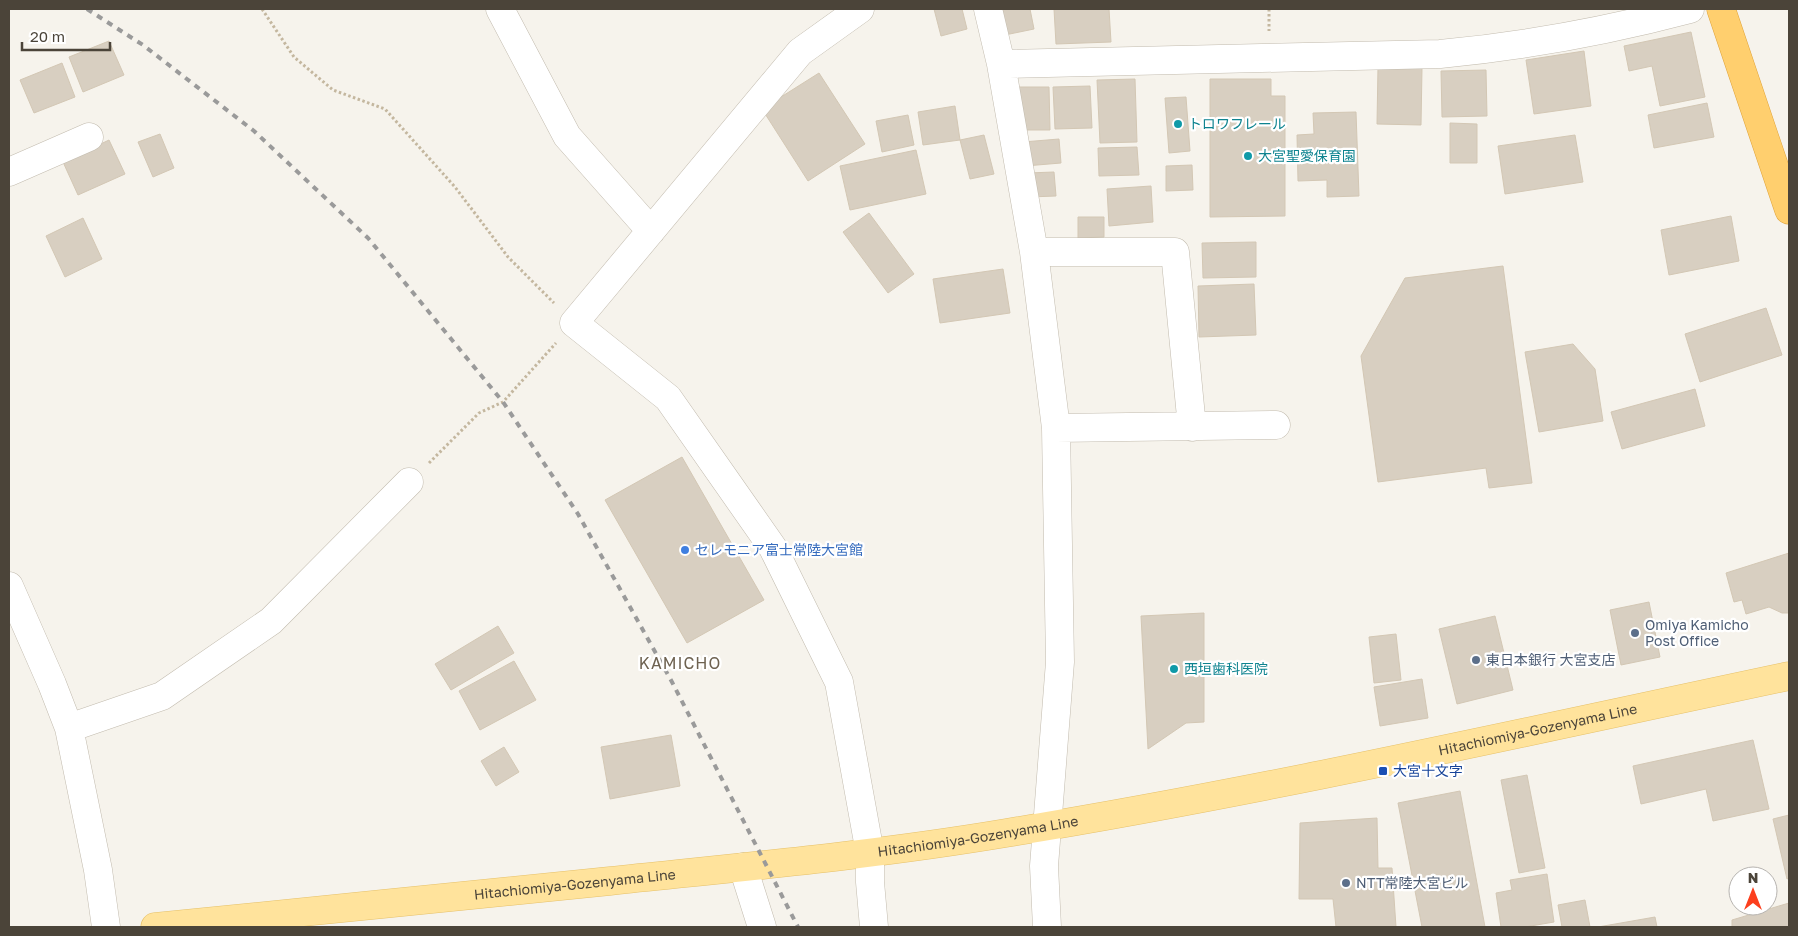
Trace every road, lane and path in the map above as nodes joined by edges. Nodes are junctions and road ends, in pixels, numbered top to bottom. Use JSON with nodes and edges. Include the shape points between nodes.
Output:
{"nodes":[{"id":1,"x":262,"y":9,"type":"edge"},
{"id":2,"x":500,"y":9,"type":"edge"},
{"id":3,"x":860,"y":9,"type":"edge"},
{"id":4,"x":988,"y":9,"type":"edge"},
{"id":5,"x":1690,"y":9,"type":"edge"},
{"id":6,"x":1721,"y":9,"type":"edge"},
{"id":7,"x":1001,"y":64,"type":"junction"},
{"id":8,"x":88,"y":137,"type":"dead end"},
{"id":9,"x":9,"y":172,"type":"edge"},
{"id":10,"x":1789,"y":210,"type":"edge"},
{"id":11,"x":651,"y":231,"type":"junction"},
{"id":12,"x":1034,"y":252,"type":"junction"},
{"id":13,"x":574,"y":323,"type":"junction"},
{"id":14,"x":1276,"y":425,"type":"dead end"},
{"id":15,"x":1192,"y":427,"type":"junction"},
{"id":16,"x":1056,"y":428,"type":"junction"},
{"id":17,"x":409,"y":482,"type":"joint"},
{"id":18,"x":9,"y":586,"type":"edge"},
{"id":19,"x":1789,"y":676,"type":"edge"},
{"id":20,"x":68,"y":728,"type":"junction"},
{"id":21,"x":1048,"y":826,"type":"junction"},
{"id":22,"x":870,"y":853,"type":"junction"},
{"id":23,"x":743,"y":867,"type":"junction"},
{"id":24,"x":106,"y":927,"type":"edge"},
{"id":25,"x":155,"y":927,"type":"edge"},
{"id":26,"x":762,"y":927,"type":"edge"},
{"id":27,"x":874,"y":927,"type":"edge"},
{"id":28,"x":1047,"y":927,"type":"edge"}],
"edges":[{"from":1,"to":13,"type":"path","via":[[294,57],[333,90],[385,109],[455,187],[508,257]]},
{"from":2,"to":11,"type":"street","via":[[567,136]]},
{"from":3,"to":11,"type":"street","via":[[800,52]]},
{"from":4,"to":7,"type":"street"},
{"from":5,"to":7,"type":"street","via":[[1624,26],[1510,47],[1440,54]]},
{"from":6,"to":10,"type":"highway"},
{"from":7,"to":12,"type":"street"},
{"from":8,"to":9,"type":"street"},
{"from":11,"to":13,"type":"street"},
{"from":12,"to":15,"type":"street","via":[[1176,252]]},
{"from":12,"to":16,"type":"street"},
{"from":13,"to":17,"type":"path","via":[[503,402],[478,413]]},
{"from":13,"to":22,"type":"street","via":[[668,398],[773,548],[839,682]]},
{"from":14,"to":15,"type":"street"},
{"from":15,"to":16,"type":"street"},
{"from":16,"to":21,"type":"street","via":[[1060,662]]},
{"from":17,"to":20,"type":"street","via":[[271,621],[162,696]]},
{"from":18,"to":20,"type":"street"},
{"from":19,"to":21,"type":"main road","name":"Hitachiomiya-Gozenyama Line","via":[[1262,786]]},
{"from":20,"to":24,"type":"street","via":[[98,870]]},
{"from":21,"to":22,"type":"main road","name":"Hitachiomiya-Gozenyama Line"},
{"from":21,"to":28,"type":"street","via":[[1044,866]]},
{"from":22,"to":23,"type":"main road","name":"Hitachiomiya-Gozenyama Line"},
{"from":22,"to":27,"type":"street"},
{"from":23,"to":25,"type":"main road","name":"Hitachiomiya-Gozenyama Line"},
{"from":23,"to":26,"type":"street"}]}
